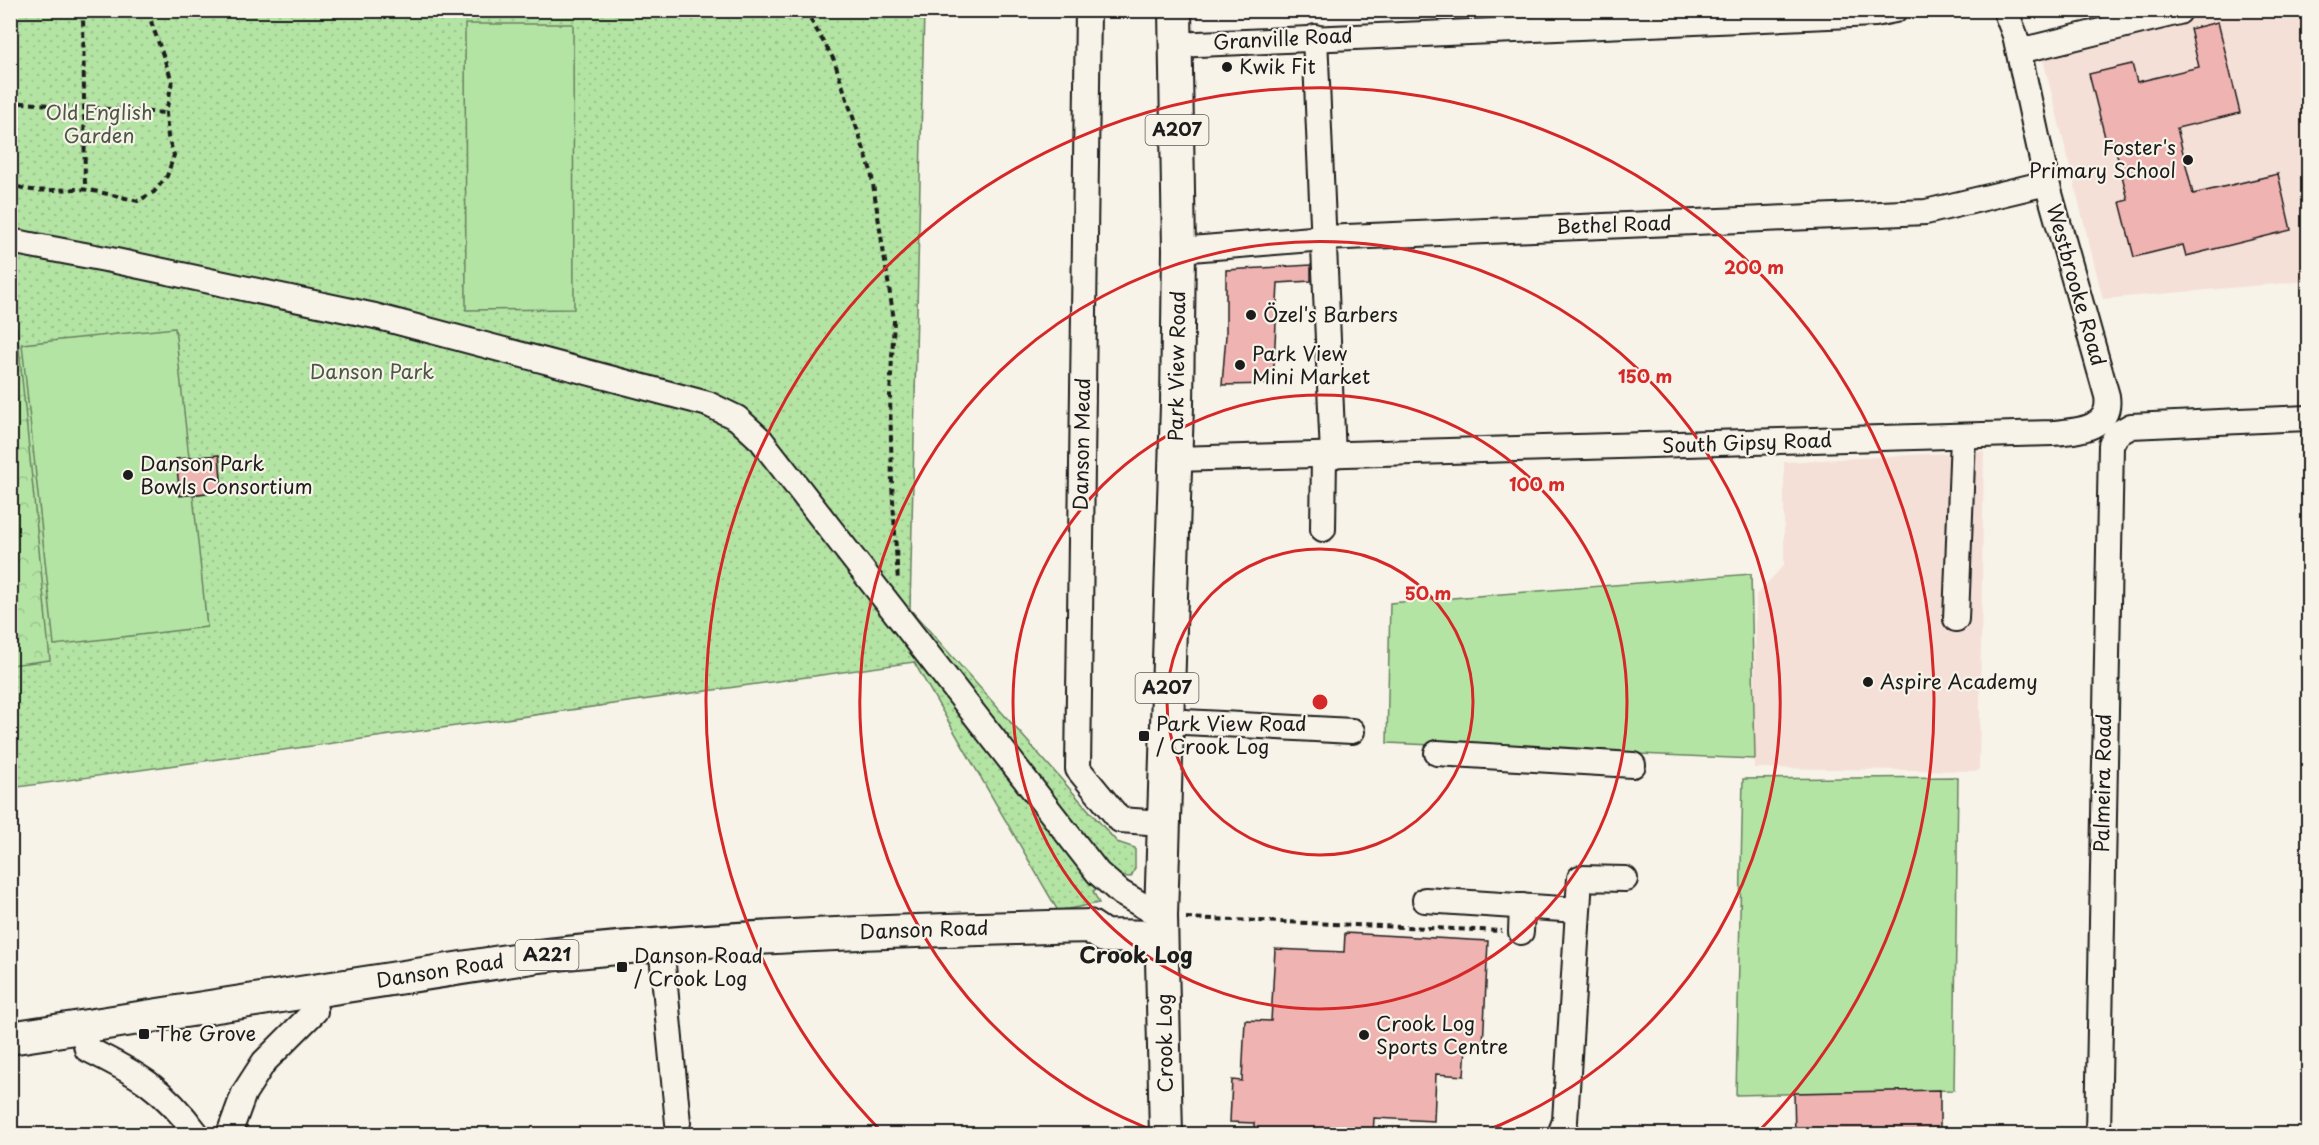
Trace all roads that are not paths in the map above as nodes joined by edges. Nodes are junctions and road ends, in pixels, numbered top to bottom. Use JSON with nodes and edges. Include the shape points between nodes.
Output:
{"nodes":[{"id":1,"x":1088,"y":10,"type":"edge"},
{"id":2,"x":1175,"y":10,"type":"edge"},
{"id":3,"x":1895,"y":10,"type":"edge"},
{"id":4,"x":2005,"y":10,"type":"edge"},
{"id":5,"x":2179,"y":12,"type":"dead end"},
{"id":6,"x":1315,"y":37,"type":"junction"},
{"id":7,"x":1175,"y":45,"type":"junction"},
{"id":8,"x":2019,"y":51,"type":"junction"},
{"id":9,"x":2047,"y":183,"type":"junction"},
{"id":10,"x":1324,"y":238,"type":"junction"},
{"id":11,"x":10,"y":242,"type":"edge"},
{"id":12,"x":1179,"y":250,"type":"junction"},
{"id":13,"x":2308,"y":418,"type":"edge"},
{"id":14,"x":2109,"y":427,"type":"junction"},
{"id":15,"x":1963,"y":436,"type":"junction"},
{"id":16,"x":1329,"y":456,"type":"junction"},
{"id":17,"x":1175,"y":459,"type":"junction"},
{"id":18,"x":1323,"y":529,"type":"dead end"},
{"id":19,"x":1956,"y":619,"type":"dead end"},
{"id":20,"x":1166,"y":721,"type":"junction"},
{"id":21,"x":1352,"y":731,"type":"dead end"},
{"id":22,"x":1437,"y":753,"type":"dead end"},
{"id":23,"x":1633,"y":765,"type":"dead end"},
{"id":24,"x":1162,"y":823,"type":"junction"},
{"id":25,"x":1625,"y":879,"type":"dead end"},
{"id":26,"x":1425,"y":900,"type":"dead end"},
{"id":27,"x":1522,"y":906,"type":"junction"},
{"id":28,"x":1577,"y":910,"type":"junction"},
{"id":29,"x":1161,"y":927,"type":"junction"},
{"id":30,"x":1521,"y":932,"type":"road end"},
{"id":31,"x":661,"y":944,"type":"junction"},
{"id":32,"x":313,"y":990,"type":"junction"},
{"id":33,"x":82,"y":1027,"type":"junction"},
{"id":34,"x":10,"y":1038,"type":"edge"},
{"id":35,"x":678,"y":1123,"type":"dead end"},
{"id":36,"x":197,"y":1134,"type":"edge"},
{"id":37,"x":229,"y":1134,"type":"edge"},
{"id":38,"x":1166,"y":1134,"type":"edge"},
{"id":39,"x":1560,"y":1134,"type":"edge"},
{"id":40,"x":2098,"y":1134,"type":"edge"}],
"edges":[{"from":1,"to":24,"type":"street","name":"Danson Mead","via":[[1078,769],[1120,820]]},
{"from":2,"to":7,"type":"main road","name":"Park View Road","number":"A207"},
{"from":3,"to":6,"type":"street","name":"Granville Road","via":[[1875,14]]},
{"from":4,"to":8,"type":"street","name":"Westbrooke Road"},
{"from":5,"to":8,"type":"street"},
{"from":6,"to":7,"type":"street","name":"Granville Road"},
{"from":6,"to":10,"type":"street"},
{"from":7,"to":12,"type":"main road","name":"Park View Road","number":"A207"},
{"from":8,"to":9,"type":"street","name":"Westbrooke Road"},
{"from":9,"to":10,"type":"street","name":"Bethel Road","via":[[1926,212]]},
{"from":9,"to":14,"type":"street","name":"Westbrooke Road","via":[[2107,396]]},
{"from":10,"to":12,"type":"street","name":"Bethel Road"},
{"from":10,"to":16,"type":"street"},
{"from":11,"to":29,"type":"street","via":[[375,316],[708,404],[737,418],[761,441],[1098,873]]},
{"from":12,"to":17,"type":"main road","name":"Park View Road","number":"A207"},
{"from":13,"to":14,"type":"street","name":"South Gipsy Road"},
{"from":14,"to":15,"type":"street","name":"South Gipsy Road"},
{"from":14,"to":40,"type":"street","name":"Palmeira Road"},
{"from":15,"to":16,"type":"street","name":"South Gipsy Road"},
{"from":15,"to":19,"type":"street"},
{"from":16,"to":17,"type":"street","name":"South Gipsy Road"},
{"from":16,"to":18,"type":"street"},
{"from":17,"to":20,"type":"main road","name":"Park View Road","number":"A207"},
{"from":20,"to":21,"type":"street"},
{"from":20,"to":24,"type":"main road","name":"Park View Road","number":"A207"},
{"from":22,"to":23,"type":"street"},
{"from":24,"to":29,"type":"main road","name":"Park View Road","number":"A207"},
{"from":25,"to":28,"type":"street","via":[[1580,878]]},
{"from":26,"to":27,"type":"street"},
{"from":27,"to":28,"type":"street"},
{"from":27,"to":30,"type":"street"},
{"from":28,"to":39,"type":"street","via":[[1565,1121]]},
{"from":29,"to":31,"type":"main road","name":"Danson Road","number":"A221","via":[[1100,915],[1089,926],[870,931]]},
{"from":29,"to":38,"type":"main road","name":"Crook Log","number":"A207"},
{"from":31,"to":32,"type":"main road","name":"Danson Road","number":"A221","via":[[539,956]]},
{"from":31,"to":35,"type":"street"},
{"from":32,"to":33,"type":"main road","name":"Danson Road","number":"A221"},
{"from":32,"to":37,"type":"street","via":[[315,1011],[264,1062],[244,1093]]},
{"from":33,"to":34,"type":"main road","name":"Danson Road","number":"A221"},
{"from":33,"to":36,"type":"street","via":[[87,1049],[154,1085]]}]}
